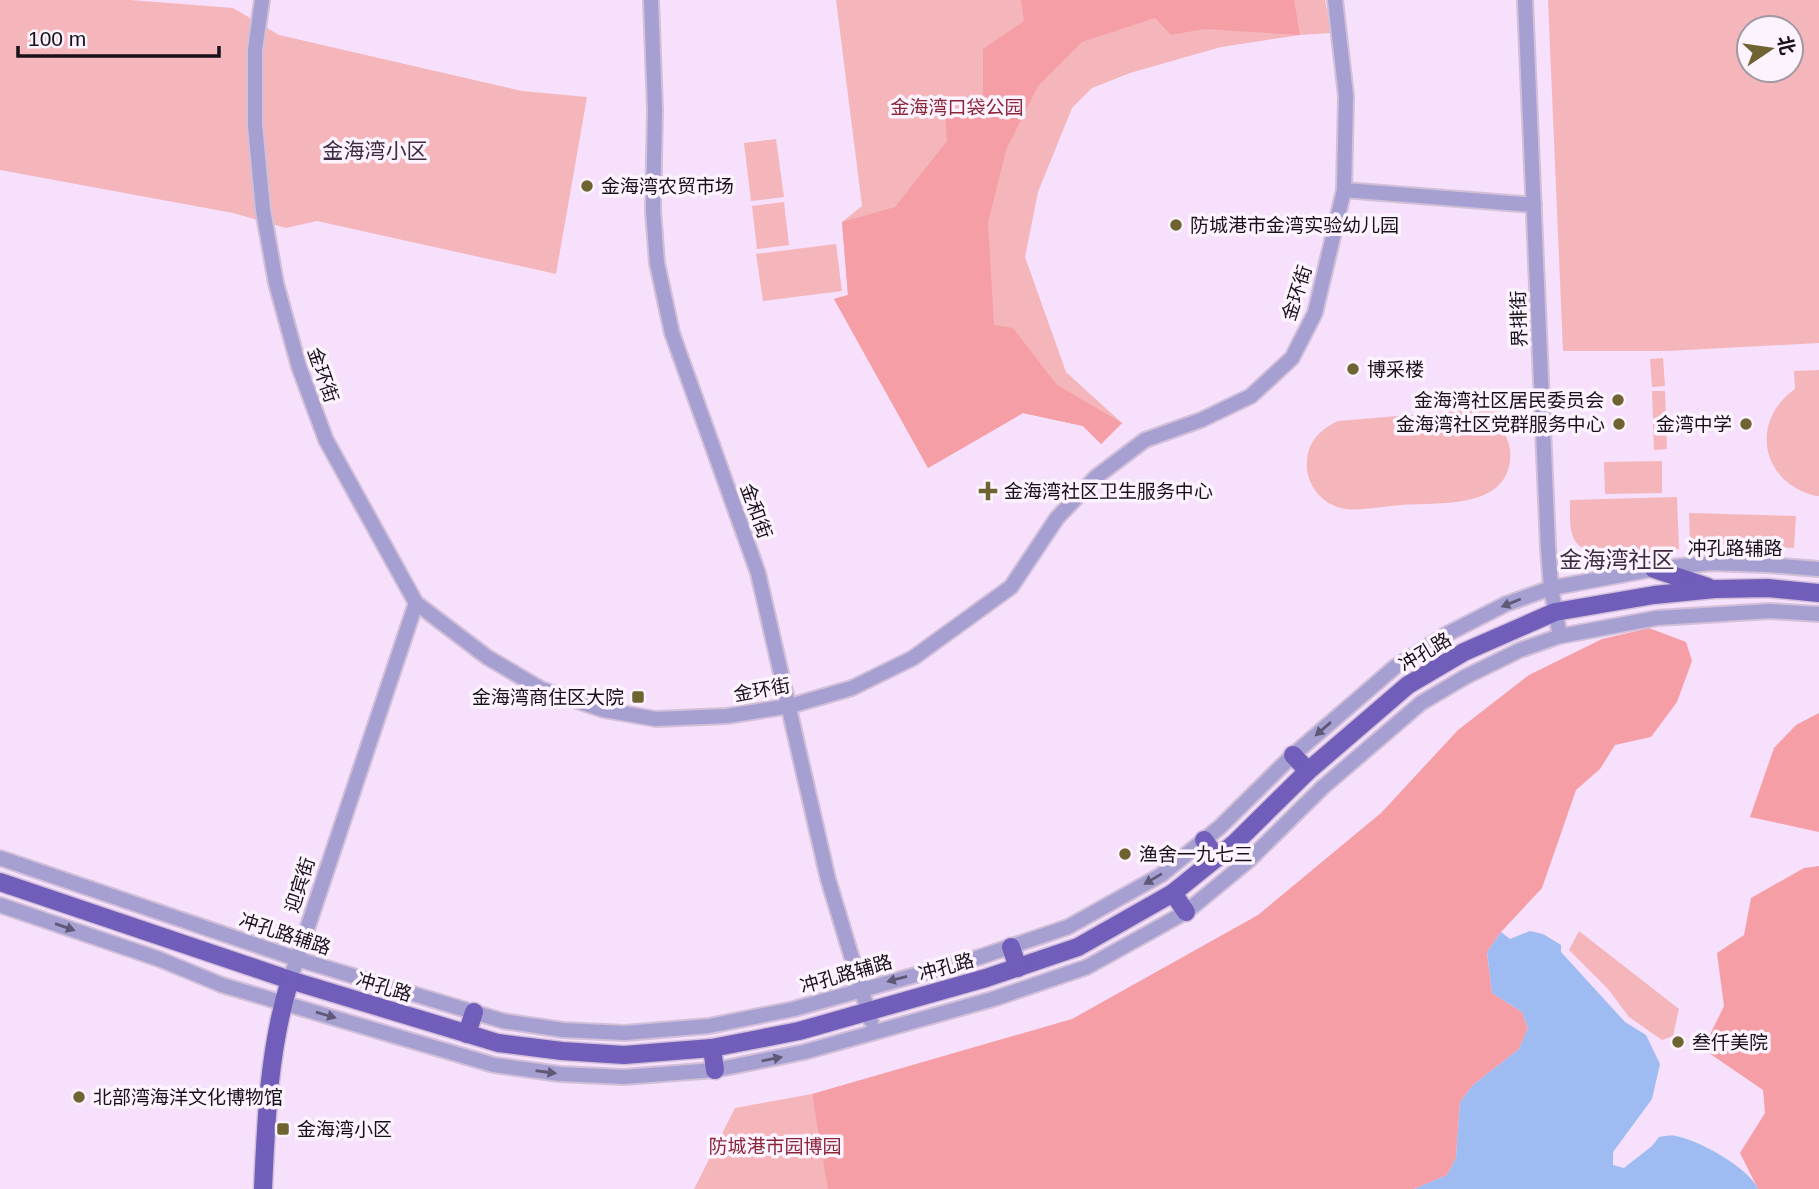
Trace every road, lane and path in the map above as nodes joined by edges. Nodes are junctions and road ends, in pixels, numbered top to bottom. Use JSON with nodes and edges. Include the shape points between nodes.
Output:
{"nodes":[{"id":1,"x":262,"y":0,"type":"edge"},
{"id":2,"x":651,"y":0,"type":"edge"},
{"id":3,"x":1335,"y":0,"type":"edge"},
{"id":4,"x":1525,"y":0,"type":"edge"},
{"id":5,"x":1344,"y":190,"type":"junction"},
{"id":6,"x":1534,"y":205,"type":"junction"},
{"id":7,"x":1654,"y":569,"type":"junction"},
{"id":8,"x":1819,"y":569,"type":"edge"},
{"id":9,"x":1551,"y":588,"type":"junction"},
{"id":10,"x":1715,"y":589,"type":"junction"},
{"id":11,"x":1819,"y":593,"type":"edge"},
{"id":12,"x":416,"y":603,"type":"junction"},
{"id":13,"x":1555,"y":612,"type":"junction"},
{"id":14,"x":1819,"y":614,"type":"edge"},
{"id":15,"x":1560,"y":636,"type":"junction"},
{"id":16,"x":790,"y":706,"type":"junction"},
{"id":17,"x":1293,"y":755,"type":"junction"},
{"id":18,"x":1308,"y":771,"type":"junction"},
{"id":19,"x":1204,"y":840,"type":"junction"},
{"id":20,"x":0,"y":858,"type":"edge"},
{"id":21,"x":1217,"y":858,"type":"junction"},
{"id":22,"x":0,"y":882,"type":"edge"},
{"id":23,"x":1173,"y":893,"type":"junction"},
{"id":24,"x":0,"y":905,"type":"edge"},
{"id":25,"x":1186,"y":912,"type":"junction"},
{"id":26,"x":1011,"y":947,"type":"junction"},
{"id":27,"x":297,"y":959,"type":"junction"},
{"id":28,"x":1018,"y":968,"type":"junction"},
{"id":29,"x":290,"y":980,"type":"junction"},
{"id":30,"x":862,"y":989,"type":"junction"},
{"id":31,"x":283,"y":1003,"type":"junction"},
{"id":32,"x":868,"y":1010,"type":"junction"},
{"id":33,"x":474,"y":1012,"type":"junction"},
{"id":34,"x":873,"y":1031,"type":"junction"},
{"id":35,"x":467,"y":1034,"type":"junction"},
{"id":36,"x":712,"y":1048,"type":"junction"},
{"id":37,"x":715,"y":1070,"type":"junction"},
{"id":38,"x":263,"y":1189,"type":"edge"}],
"edges":[{"from":1,"to":12,"type":"street","name":"金环街","via":[[255,50],[255,125],[276,283],[299,367],[326,440]]},
{"from":2,"to":16,"type":"street","name":"金和街","via":[[657,263],[671,333],[758,573]]},
{"from":3,"to":5,"type":"street","name":"金环街","via":[[1346,96]]},
{"from":4,"to":6,"type":"street","name":"界排街"},
{"from":5,"to":6,"type":"street"},
{"from":5,"to":16,"type":"street","name":"金环街","via":[[1315,313],[1292,358],[1251,396],[1145,440],[1096,477],[1058,518],[1011,587],[913,658],[852,688]]},
{"from":6,"to":9,"type":"street","name":"界排街"},
{"from":7,"to":8,"type":"street","name":"冲孔路辅路","via":[[1711,563]]},
{"from":7,"to":9,"type":"street","name":"冲孔路辅路"},
{"from":7,"to":10,"type":"main road"},
{"from":9,"to":13,"type":"street","name":"界排街"},
{"from":9,"to":17,"type":"street","name":"冲孔路辅路","one_way":true,"via":[[1506,604],[1395,667]]},
{"from":10,"to":11,"type":"main road","name":"冲孔路"},
{"from":10,"to":13,"type":"main road","name":"冲孔路"},
{"from":12,"to":16,"type":"street","name":"金环街","via":[[487,657],[541,689],[604,710],[656,719],[727,716]]},
{"from":12,"to":27,"type":"street","name":"迎宾街"},
{"from":13,"to":15,"type":"street","name":"界排街"},
{"from":13,"to":18,"type":"main road","name":"冲孔路","via":[[1464,652],[1408,685]]},
{"from":14,"to":15,"type":"street","via":[[1770,611],[1669,617]]},
{"from":15,"to":25,"type":"street","via":[[1520,650],[1421,703]]},
{"from":16,"to":30,"type":"street","name":"金和街","via":[[828,879]]},
{"from":17,"to":18,"type":"main road"},
{"from":17,"to":19,"type":"street","name":"冲孔路辅路"},
{"from":18,"to":21,"type":"main road","name":"冲孔路"},
{"from":19,"to":21,"type":"main road"},
{"from":19,"to":26,"type":"street","name":"冲孔路辅路","one_way":true,"via":[[1161,875],[1068,927]]},
{"from":20,"to":27,"type":"street","name":"冲孔路辅路"},
{"from":21,"to":23,"type":"main road","name":"冲孔路"},
{"from":22,"to":29,"type":"main road","name":"冲孔路"},
{"from":23,"to":25,"type":"main road"},
{"from":23,"to":28,"type":"main road","name":"冲孔路","via":[[1078,947]]},
{"from":24,"to":31,"type":"street","one_way":true},
{"from":25,"to":34,"type":"street","via":[[1087,967],[993,999]]},
{"from":26,"to":28,"type":"main road"},
{"from":26,"to":30,"type":"street","name":"冲孔路辅路","one_way":true},
{"from":27,"to":29,"type":"street","name":"迎宾街"},
{"from":27,"to":33,"type":"street","name":"冲孔路辅路"},
{"from":28,"to":32,"type":"main road","name":"冲孔路"},
{"from":29,"to":31,"type":"main road","name":"迎宾街"},
{"from":29,"to":35,"type":"main road","name":"冲孔路"},
{"from":30,"to":32,"type":"street","name":"金和街"},
{"from":30,"to":33,"type":"street","name":"冲孔路辅路","via":[[709,1026],[625,1033],[564,1030]]},
{"from":31,"to":37,"type":"street","one_way":true,"via":[[494,1065],[624,1077]]},
{"from":31,"to":38,"type":"main road","name":"迎宾街","via":[[266,1118]]},
{"from":32,"to":34,"type":"street","name":"金和街"},
{"from":32,"to":36,"type":"main road","name":"冲孔路","via":[[799,1031]]},
{"from":33,"to":35,"type":"main road"},
{"from":37,"to":34,"type":"street","one_way":true,"via":[[804,1052]]},
{"from":35,"to":36,"type":"main road","name":"冲孔路","via":[[498,1043],[599,1054]]},
{"from":36,"to":37,"type":"main road"}]}
